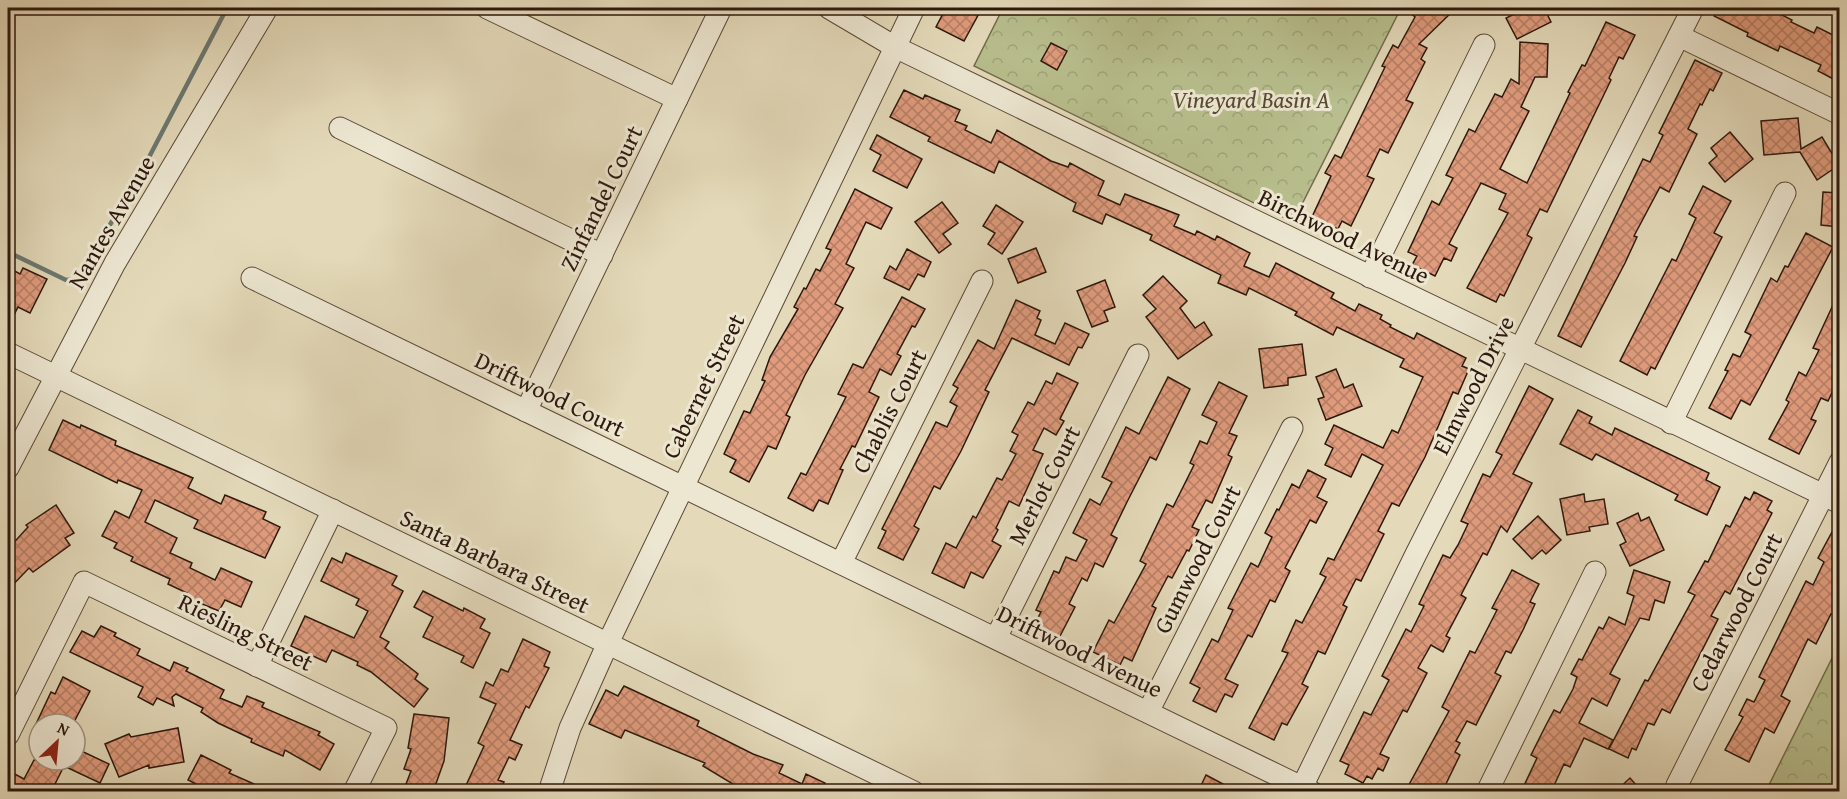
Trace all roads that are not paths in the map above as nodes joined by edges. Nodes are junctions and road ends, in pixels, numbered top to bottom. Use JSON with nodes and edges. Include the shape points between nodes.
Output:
{"nodes":[{"id":1,"x":267,"y":8,"type":"edge"},
{"id":2,"x":487,"y":8,"type":"edge"},
{"id":3,"x":721,"y":8,"type":"edge"},
{"id":4,"x":829,"y":8,"type":"edge"},
{"id":5,"x":914,"y":8,"type":"edge"},
{"id":6,"x":1693,"y":8,"type":"edge"},
{"id":7,"x":1679,"y":36,"type":"junction"},
{"id":8,"x":1484,"y":45,"type":"dead end"},
{"id":9,"x":895,"y":47,"type":"junction"},
{"id":10,"x":677,"y":99,"type":"junction"},
{"id":11,"x":1839,"y":114,"type":"edge"},
{"id":12,"x":340,"y":128,"type":"dead end"},
{"id":13,"x":1785,"y":193,"type":"dead end"},
{"id":14,"x":602,"y":255,"type":"junction"},
{"id":15,"x":1370,"y":277,"type":"junction"},
{"id":16,"x":252,"y":278,"type":"dead end"},
{"id":17,"x":982,"y":281,"type":"dead end"},
{"id":18,"x":1519,"y":350,"type":"junction"},
{"id":19,"x":8,"y":353,"type":"edge"},
{"id":20,"x":1137,"y":354,"type":"dead end"},
{"id":21,"x":54,"y":375,"type":"junction"},
{"id":22,"x":526,"y":411,"type":"junction"},
{"id":23,"x":1671,"y":423,"type":"junction"},
{"id":24,"x":1292,"y":428,"type":"dead end"},
{"id":25,"x":1839,"y":462,"type":"edge"},
{"id":26,"x":8,"y":468,"type":"edge"},
{"id":27,"x":682,"y":487,"type":"junction"},
{"id":28,"x":1831,"y":499,"type":"edge"},
{"id":29,"x":333,"y":510,"type":"junction"},
{"id":30,"x":833,"y":560,"type":"junction"},
{"id":31,"x":1595,"y":572,"type":"dead end"},
{"id":32,"x":996,"y":638,"type":"junction"},
{"id":33,"x":608,"y":643,"type":"junction"},
{"id":34,"x":257,"y":666,"type":"junction"},
{"id":35,"x":1148,"y":712,"type":"junction"},
{"id":36,"x":8,"y":735,"type":"edge"},
{"id":37,"x":1677,"y":785,"type":"dead end"},
{"id":38,"x":1307,"y":789,"type":"edge"},
{"id":39,"x":354,"y":792,"type":"edge"},
{"id":40,"x":549,"y":792,"type":"edge"},
{"id":41,"x":914,"y":792,"type":"edge"},
{"id":42,"x":1487,"y":792,"type":"edge"}],
"edges":[{"from":1,"to":21,"type":"street","name":"Nantes Avenue","via":[[115,263]]},
{"from":2,"to":10,"type":"street"},
{"from":3,"to":10,"type":"street","name":"Zinfandel Court"},
{"from":4,"to":9,"type":"street","name":"Birchwood Avenue"},
{"from":5,"to":9,"type":"street","name":"Cabernet Street"},
{"from":6,"to":7,"type":"street","name":"Elmwood Drive"},
{"from":7,"to":11,"type":"street"},
{"from":7,"to":18,"type":"street","name":"Elmwood Drive"},
{"from":8,"to":15,"type":"street"},
{"from":9,"to":15,"type":"street","name":"Birchwood Avenue"},
{"from":9,"to":27,"type":"street","name":"Cabernet Street"},
{"from":10,"to":14,"type":"street","name":"Zinfandel Court"},
{"from":12,"to":14,"type":"street"},
{"from":13,"to":23,"type":"street"},
{"from":14,"to":22,"type":"street","name":"Zinfandel Court"},
{"from":15,"to":18,"type":"street","name":"Birchwood Avenue"},
{"from":16,"to":22,"type":"street","name":"Driftwood Court"},
{"from":17,"to":30,"type":"street","name":"Chablis Court"},
{"from":18,"to":23,"type":"street","name":"Birchwood Avenue"},
{"from":18,"to":38,"type":"street","name":"Elmwood Drive"},
{"from":19,"to":21,"type":"street","name":"Santa Barbara Street"},
{"from":20,"to":32,"type":"street","name":"Merlot Court"},
{"from":21,"to":26,"type":"street","name":"Nantes Avenue"},
{"from":21,"to":29,"type":"street","name":"Santa Barbara Street"},
{"from":22,"to":27,"type":"street","name":"Driftwood Court"},
{"from":23,"to":28,"type":"street","name":"Birchwood Avenue"},
{"from":24,"to":35,"type":"street","name":"Gumwood Court"},
{"from":25,"to":28,"type":"street","name":"Cedarwood Court"},
{"from":27,"to":30,"type":"street","name":"Driftwood Court"},
{"from":27,"to":33,"type":"street","name":"Cabernet Street"},
{"from":28,"to":37,"type":"street","name":"Cedarwood Court"},
{"from":29,"to":33,"type":"street","name":"Santa Barbara Street"},
{"from":29,"to":34,"type":"street"},
{"from":30,"to":32,"type":"street","name":"Driftwood Avenue"},
{"from":31,"to":42,"type":"street"},
{"from":32,"to":35,"type":"street","name":"Driftwood Avenue"},
{"from":33,"to":40,"type":"street","name":"Cabernet Street","via":[[570,728]]},
{"from":33,"to":41,"type":"street","name":"Santa Barbara Street"},
{"from":34,"to":36,"type":"street","name":"Riesling Street","via":[[84,582]]},
{"from":34,"to":39,"type":"street","name":"Riesling Street","via":[[386,728]]},
{"from":35,"to":38,"type":"street","name":"Driftwood Avenue"}]}
